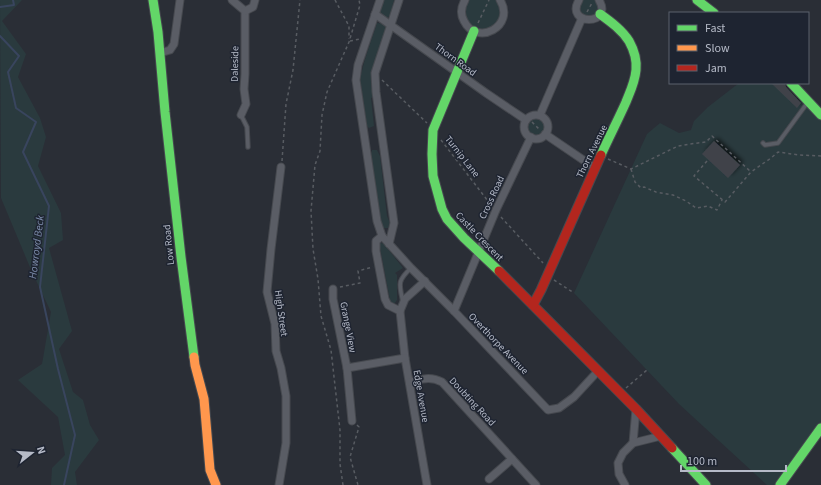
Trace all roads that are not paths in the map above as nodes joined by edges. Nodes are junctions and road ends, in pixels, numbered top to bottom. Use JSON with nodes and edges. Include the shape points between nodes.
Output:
{"nodes":[{"id":1,"x":153,"y":0,"type":"edge"},
{"id":2,"x":180,"y":0,"type":"edge"},
{"id":3,"x":232,"y":0,"type":"edge"},
{"id":4,"x":255,"y":0,"type":"edge"},
{"id":5,"x":380,"y":0,"type":"edge"},
{"id":6,"x":399,"y":0,"type":"edge"},
{"id":7,"x":465,"y":0,"type":"edge"},
{"id":8,"x":500,"y":0,"type":"edge"},
{"id":9,"x":578,"y":0,"type":"edge"},
{"id":10,"x":599,"y":0,"type":"edge"},
{"id":11,"x":697,"y":0,"type":"edge"},
{"id":12,"x":707,"y":3,"type":"edge"},
{"id":13,"x":245,"y":11,"type":"junction"},
{"id":14,"x":713,"y":12,"type":"edge"},
{"id":15,"x":375,"y":14,"type":"junction"},
{"id":16,"x":600,"y":14,"type":"junction"},
{"id":17,"x":582,"y":18,"type":"junction"},
{"id":18,"x":391,"y":25,"type":"junction"},
{"id":19,"x":474,"y":31,"type":"junction"},
{"id":20,"x":160,"y":53,"type":"junction"},
{"id":21,"x":457,"y":72,"type":"junction"},
{"id":22,"x":792,"y":84,"type":"edge"},
{"id":23,"x":808,"y":101,"type":"junction"},
{"id":24,"x":820,"y":112,"type":"edge"},
{"id":25,"x":241,"y":116,"type":"joint"},
{"id":26,"x":540,"y":116,"type":"junction"},
{"id":27,"x":527,"y":119,"type":"junction"},
{"id":28,"x":545,"y":135,"type":"junction"},
{"id":29,"x":531,"y":137,"type":"junction"},
{"id":30,"x":763,"y":143,"type":"dead end"},
{"id":31,"x":248,"y":147,"type":"dead end"},
{"id":32,"x":281,"y":167,"type":"road end"},
{"id":33,"x":595,"y":168,"type":"junction"},
{"id":34,"x":382,"y":236,"type":"junction"},
{"id":35,"x":390,"y":244,"type":"junction"},
{"id":36,"x":478,"y":252,"type":"junction"},
{"id":37,"x":411,"y":268,"type":"junction"},
{"id":38,"x":425,"y":281,"type":"junction"},
{"id":39,"x":334,"y":289,"type":"road end"},
{"id":40,"x":403,"y":304,"type":"junction"},
{"id":41,"x":533,"y":305,"type":"junction"},
{"id":42,"x":400,"y":311,"type":"junction"},
{"id":43,"x":454,"y":311,"type":"junction"},
{"id":44,"x":405,"y":358,"type":"junction"},
{"id":45,"x":347,"y":368,"type":"junction"},
{"id":46,"x":598,"y":371,"type":"junction"},
{"id":47,"x":410,"y":382,"type":"junction"},
{"id":48,"x":636,"y":409,"type":"junction"},
{"id":49,"x":352,"y":421,"type":"road end"},
{"id":50,"x":821,"y":428,"type":"edge"},
{"id":51,"x":660,"y":436,"type":"junction"},
{"id":52,"x":633,"y":444,"type":"junction"},
{"id":53,"x":512,"y":459,"type":"junction"},
{"id":54,"x":489,"y":479,"type":"dead end"},
{"id":55,"x":216,"y":485,"type":"edge"},
{"id":56,"x":279,"y":485,"type":"edge"},
{"id":57,"x":427,"y":485,"type":"edge"},
{"id":58,"x":536,"y":485,"type":"edge"},
{"id":59,"x":625,"y":485,"type":"edge"},
{"id":60,"x":706,"y":485,"type":"edge"},
{"id":61,"x":780,"y":485,"type":"edge"}],
"edges":[{"from":1,"to":20,"type":"street","name":"Low Road"},
{"from":2,"to":20,"type":"street","via":[[174,44],[170,50]]},
{"from":3,"to":13,"type":"street"},
{"from":4,"to":13,"type":"street","via":[[253,7]]},
{"from":5,"to":15,"type":"street","name":"Overthorpe Avenue"},
{"from":6,"to":18,"type":"street"},
{"from":7,"to":19,"type":"street","via":[[462,7],[463,18]]},
{"from":8,"to":19,"type":"street","via":[[504,10],[499,26],[486,33]]},
{"from":9,"to":17,"type":"street","via":[[577,11]]},
{"from":10,"to":16,"type":"street","via":[[602,7]]},
{"from":11,"to":12,"type":"street"},
{"from":12,"to":14,"type":"street"},
{"from":13,"to":25,"type":"street","name":"Daleside","via":[[246,104]]},
{"from":15,"to":18,"type":"street","name":"Thorn Road"},
{"from":15,"to":34,"type":"street","name":"Overthorpe Avenue","via":[[358,65],[356,80],[377,221]]},
{"from":16,"to":17,"type":"street","via":[[592,20]]},
{"from":16,"to":33,"type":"street","name":"Thorn Avenue","via":[[629,40],[634,52],[636,73],[633,86]]},
{"from":17,"to":26,"type":"street"},
{"from":18,"to":21,"type":"street","name":"Thorn Road"},
{"from":18,"to":35,"type":"street","via":[[375,73],[394,224]]},
{"from":19,"to":21,"type":"street","name":"Castle Crescent"},
{"from":20,"to":55,"type":"street","name":"Low Road","via":[[195,365],[204,399],[210,470]]},
{"from":21,"to":27,"type":"street","name":"Thorn Road"},
{"from":21,"to":36,"type":"street","name":"Castle Crescent","via":[[434,130],[433,176],[442,209]]},
{"from":22,"to":23,"type":"street"},
{"from":23,"to":24,"type":"street"},
{"from":23,"to":30,"type":"lane","via":[[778,143]]},
{"from":25,"to":31,"type":"lane","via":[[246,127]]},
{"from":26,"to":27,"type":"street","via":[[535,115]]},
{"from":26,"to":28,"type":"street","via":[[548,124]]},
{"from":27,"to":29,"type":"street","via":[[525,130]]},
{"from":28,"to":29,"type":"street"},
{"from":28,"to":33,"type":"street"},
{"from":29,"to":36,"type":"street","name":"Cross Road"},
{"from":32,"to":56,"type":"street","name":"High Street","via":[[267,292],[275,324],[276,351],[282,368],[286,396],[286,443]]},
{"from":33,"to":41,"type":"street","name":"Thorn Avenue"},
{"from":34,"to":35,"type":"street","name":"Overthorpe Avenue"},
{"from":34,"to":42,"type":"street","via":[[376,241],[376,251],[386,299],[388,305]]},
{"from":35,"to":37,"type":"street","name":"Overthorpe Avenue"},
{"from":36,"to":41,"type":"street","name":"Castle Crescent"},
{"from":36,"to":43,"type":"street","name":"Cross Road"},
{"from":37,"to":38,"type":"street","name":"Overthorpe Avenue"},
{"from":37,"to":40,"type":"lane","via":[[402,276],[400,282]]},
{"from":38,"to":40,"type":"street","name":"Edge Avenue","via":[[405,299]]},
{"from":38,"to":43,"type":"street","name":"Overthorpe Avenue"},
{"from":39,"to":45,"type":"street","name":"Grange View","via":[[333,298]]},
{"from":40,"to":42,"type":"street","name":"Edge Avenue"},
{"from":41,"to":46,"type":"street","name":"Castle Crescent"},
{"from":42,"to":44,"type":"street","name":"Edge Avenue"},
{"from":43,"to":46,"type":"street","name":"Overthorpe Avenue","via":[[548,410],[559,408],[574,397]]},
{"from":44,"to":45,"type":"street","name":"Grange View"},
{"from":44,"to":47,"type":"street","name":"Edge Avenue"},
{"from":45,"to":49,"type":"street","name":"Grange View"},
{"from":46,"to":48,"type":"street","name":"Castle Crescent"},
{"from":47,"to":53,"type":"street","name":"Doubting Road","via":[[434,378],[442,382]]},
{"from":47,"to":57,"type":"street","name":"Edge Avenue"},
{"from":48,"to":51,"type":"street","name":"Castle Crescent"},
{"from":48,"to":52,"type":"street"},
{"from":50,"to":61,"type":"street"},
{"from":51,"to":52,"type":"street"},
{"from":51,"to":60,"type":"street","name":"Castle Crescent"},
{"from":52,"to":59,"type":"street","via":[[623,453],[618,463],[619,474]]},
{"from":53,"to":54,"type":"street"},
{"from":53,"to":58,"type":"street","name":"Doubting Road"}]}
